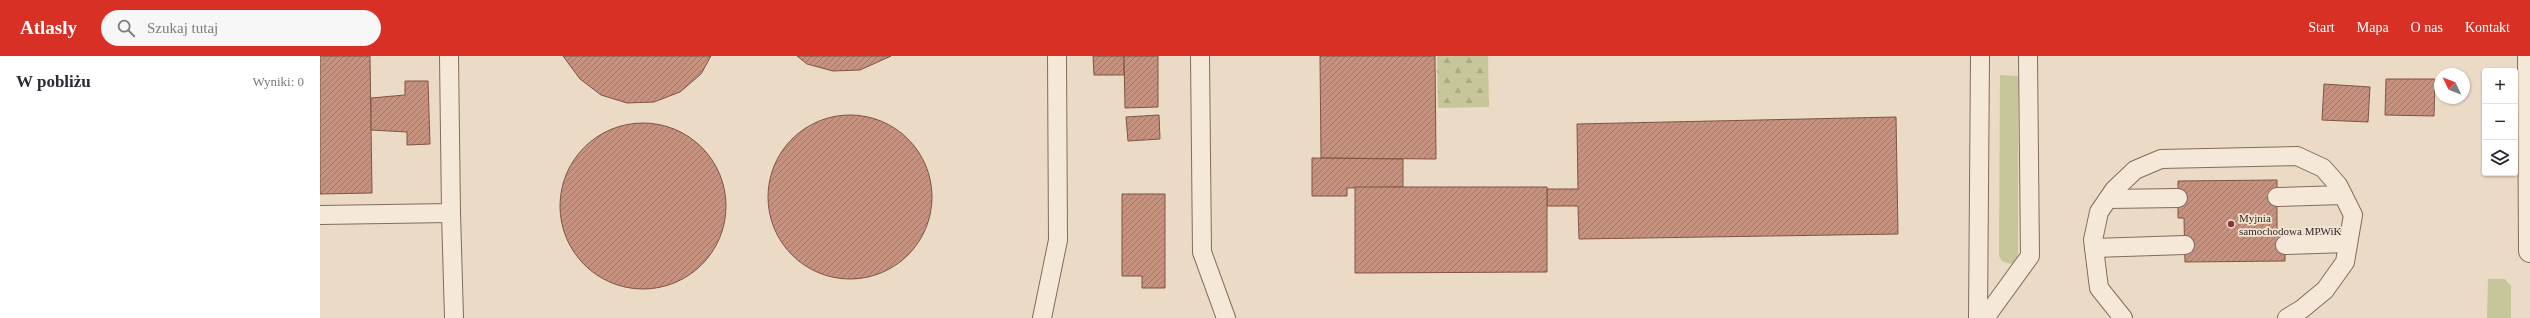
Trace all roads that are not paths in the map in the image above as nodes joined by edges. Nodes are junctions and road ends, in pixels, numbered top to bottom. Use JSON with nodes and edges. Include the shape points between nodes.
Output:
{"nodes":[{"id":1,"x":449,"y":56,"type":"edge"},
{"id":2,"x":1057,"y":56,"type":"edge"},
{"id":3,"x":1200,"y":56,"type":"edge"},
{"id":4,"x":1980,"y":56,"type":"edge"},
{"id":5,"x":2028,"y":56,"type":"edge"},
{"id":6,"x":2529,"y":56,"type":"edge"},
{"id":7,"x":2343,"y":195,"type":"junction"},
{"id":8,"x":2277,"y":197,"type":"dead end"},
{"id":9,"x":2178,"y":198,"type":"dead end"},
{"id":10,"x":2108,"y":199,"type":"junction"},
{"id":11,"x":451,"y":213,"type":"junction"},
{"id":12,"x":320,"y":215,"type":"edge"},
{"id":13,"x":2348,"y":243,"type":"junction"},
{"id":14,"x":2185,"y":245,"type":"dead end"},
{"id":15,"x":2285,"y":245,"type":"dead end"},
{"id":16,"x":2094,"y":248,"type":"junction"},
{"id":17,"x":2530,"y":251,"type":"edge"},
{"id":18,"x":454,"y":318,"type":"edge"},
{"id":19,"x":1042,"y":318,"type":"edge"},
{"id":20,"x":1226,"y":318,"type":"edge"},
{"id":21,"x":1978,"y":318,"type":"edge"},
{"id":22,"x":1985,"y":318,"type":"edge"},
{"id":23,"x":2123,"y":318,"type":"edge"},
{"id":24,"x":2287,"y":318,"type":"edge"}],
"edges":[{"from":1,"to":11,"type":"lane"},
{"from":2,"to":19,"type":"lane","via":[[1058,240]]},
{"from":3,"to":20,"type":"lane","via":[[1202,252]]},
{"from":4,"to":21,"type":"lane"},
{"from":5,"to":22,"type":"lane","via":[[2030,256]]},
{"from":6,"to":17,"type":"street"},
{"from":7,"to":8,"type":"lane"},
{"from":7,"to":10,"type":"lane","via":[[2323,168],[2297,156],[2289,156],[2161,159],[2135,170]]},
{"from":7,"to":13,"type":"lane","via":[[2353,215]]},
{"from":9,"to":10,"type":"lane"},
{"from":10,"to":16,"type":"lane","via":[[2100,212],[2093,240]]},
{"from":11,"to":12,"type":"lane"},
{"from":11,"to":18,"type":"lane"},
{"from":13,"to":15,"type":"lane"},
{"from":13,"to":24,"type":"lane","via":[[2345,262],[2325,290],[2302,310]]},
{"from":14,"to":16,"type":"lane"},
{"from":16,"to":23,"type":"lane","via":[[2099,288]]}]}
